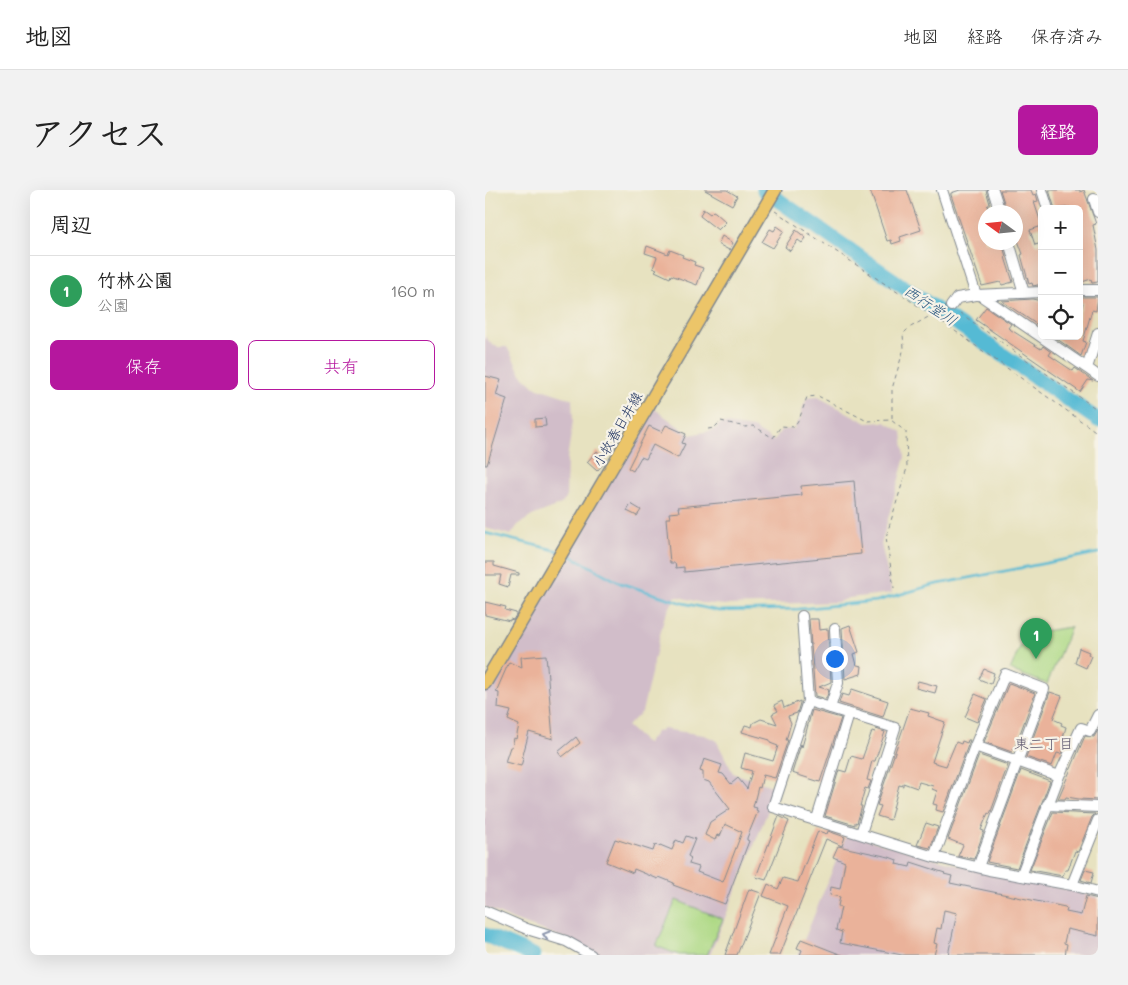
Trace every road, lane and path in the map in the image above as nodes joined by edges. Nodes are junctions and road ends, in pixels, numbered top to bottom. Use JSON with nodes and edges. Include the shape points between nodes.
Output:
{"nodes":[{"id":1,"x":775,"y":190,"type":"edge"},
{"id":2,"x":942,"y":190,"type":"edge"},
{"id":3,"x":993,"y":190,"type":"edge"},
{"id":4,"x":1042,"y":190,"type":"edge"},
{"id":5,"x":1094,"y":196,"type":"edge"},
{"id":6,"x":766,"y":205,"type":"junction"},
{"id":7,"x":998,"y":205,"type":"edge"},
{"id":8,"x":1047,"y":205,"type":"edge"},
{"id":9,"x":1098,"y":212,"type":"edge"},
{"id":10,"x":1011,"y":250,"type":"edge"},
{"id":11,"x":1083,"y":290,"type":"edge"},
{"id":12,"x":1098,"y":290,"type":"edge"},
{"id":13,"x":1038,"y":292,"type":"edge"},
{"id":14,"x":1024,"y":293,"type":"junction"},
{"id":15,"x":978,"y":295,"type":"junction"},
{"id":16,"x":951,"y":306,"type":"joint"},
{"id":17,"x":931,"y":316,"type":"junction"},
{"id":18,"x":1098,"y":333,"type":"edge"},
{"id":19,"x":1087,"y":368,"type":"junction"},
{"id":20,"x":1098,"y":376,"type":"edge"},
{"id":21,"x":1098,"y":410,"type":"edge"},
{"id":22,"x":891,"y":420,"type":"junction"},
{"id":23,"x":708,"y":429,"type":"dead end"},
{"id":24,"x":1098,"y":433,"type":"edge"},
{"id":25,"x":894,"y":588,"type":"dead end"},
{"id":26,"x":802,"y":616,"type":"dead end"},
{"id":27,"x":835,"y":629,"type":"dead end"},
{"id":28,"x":485,"y":683,"type":"edge"},
{"id":29,"x":808,"y":702,"type":"junction"},
{"id":30,"x":830,"y":708,"type":"junction"},
{"id":31,"x":849,"y":714,"type":"junction"},
{"id":32,"x":1098,"y":715,"type":"edge"},
{"id":33,"x":975,"y":746,"type":"junction"},
{"id":34,"x":1017,"y":760,"type":"junction"},
{"id":35,"x":1059,"y":776,"type":"junction"},
{"id":36,"x":1047,"y":805,"type":"junction"},
{"id":37,"x":1098,"y":807,"type":"edge"},
{"id":38,"x":817,"y":820,"type":"junction"},
{"id":39,"x":1098,"y":820,"type":"edge"},
{"id":40,"x":1096,"y":832,"type":"edge"},
{"id":41,"x":861,"y":833,"type":"junction"},
{"id":42,"x":934,"y":857,"type":"junction"},
{"id":43,"x":978,"y":867,"type":"junction"},
{"id":44,"x":1021,"y":876,"type":"junction"},
{"id":45,"x":1072,"y":885,"type":"junction"},
{"id":46,"x":1098,"y":892,"type":"edge"},
{"id":47,"x":485,"y":911,"type":"edge"},
{"id":48,"x":591,"y":955,"type":"edge"}],
"edges":[{"from":1,"to":6,"type":"main road","name":"小牧春日井線"},
{"from":2,"to":15,"type":"street"},
{"from":3,"to":7,"type":"street"},
{"from":4,"to":8,"type":"street"},
{"from":5,"to":9,"type":"street"},
{"from":6,"to":17,"type":"path"},
{"from":6,"to":28,"type":"main road","name":"小牧春日井線"},
{"from":10,"to":14,"type":"street"},
{"from":11,"to":12,"type":"street"},
{"from":13,"to":14,"type":"street"},
{"from":14,"to":15,"type":"street"},
{"from":15,"to":16,"type":"street","via":[[957,298]]},
{"from":15,"to":19,"type":"street"},
{"from":16,"to":21,"type":"path"},
{"from":17,"to":22,"type":"path","via":[[903,334],[904,348],[892,389]]},
{"from":17,"to":24,"type":"path"},
{"from":18,"to":19,"type":"street"},
{"from":19,"to":20,"type":"street"},
{"from":22,"to":23,"type":"path","via":[[867,421],[818,396],[807,397],[794,427],[781,426],[773,438],[754,426],[721,421]]},
{"from":22,"to":25,"type":"path","via":[[906,432],[907,468],[886,537]]},
{"from":26,"to":29,"type":"street"},
{"from":27,"to":30,"type":"street","via":[[838,683]]},
{"from":29,"to":30,"type":"street"},
{"from":29,"to":38,"type":"street","via":[[773,806]]},
{"from":30,"to":31,"type":"street"},
{"from":31,"to":38,"type":"street"},
{"from":31,"to":41,"type":"street","via":[[895,728]]},
{"from":32,"to":35,"type":"street","via":[[1090,731],[1081,728]]},
{"from":33,"to":34,"type":"street"},
{"from":33,"to":34,"type":"street","via":[[1005,674],[1044,689]]},
{"from":33,"to":42,"type":"street"},
{"from":34,"to":35,"type":"street"},
{"from":34,"to":43,"type":"street"},
{"from":35,"to":36,"type":"street"},
{"from":36,"to":37,"type":"street"},
{"from":36,"to":44,"type":"street"},
{"from":38,"to":41,"type":"street"},
{"from":39,"to":40,"type":"street"},
{"from":40,"to":45,"type":"street"},
{"from":41,"to":42,"type":"street"},
{"from":42,"to":43,"type":"street"},
{"from":43,"to":44,"type":"street"},
{"from":44,"to":45,"type":"street"},
{"from":45,"to":46,"type":"street"},
{"from":48,"to":47,"type":"street","one_way":true,"via":[[566,941]]}]}
